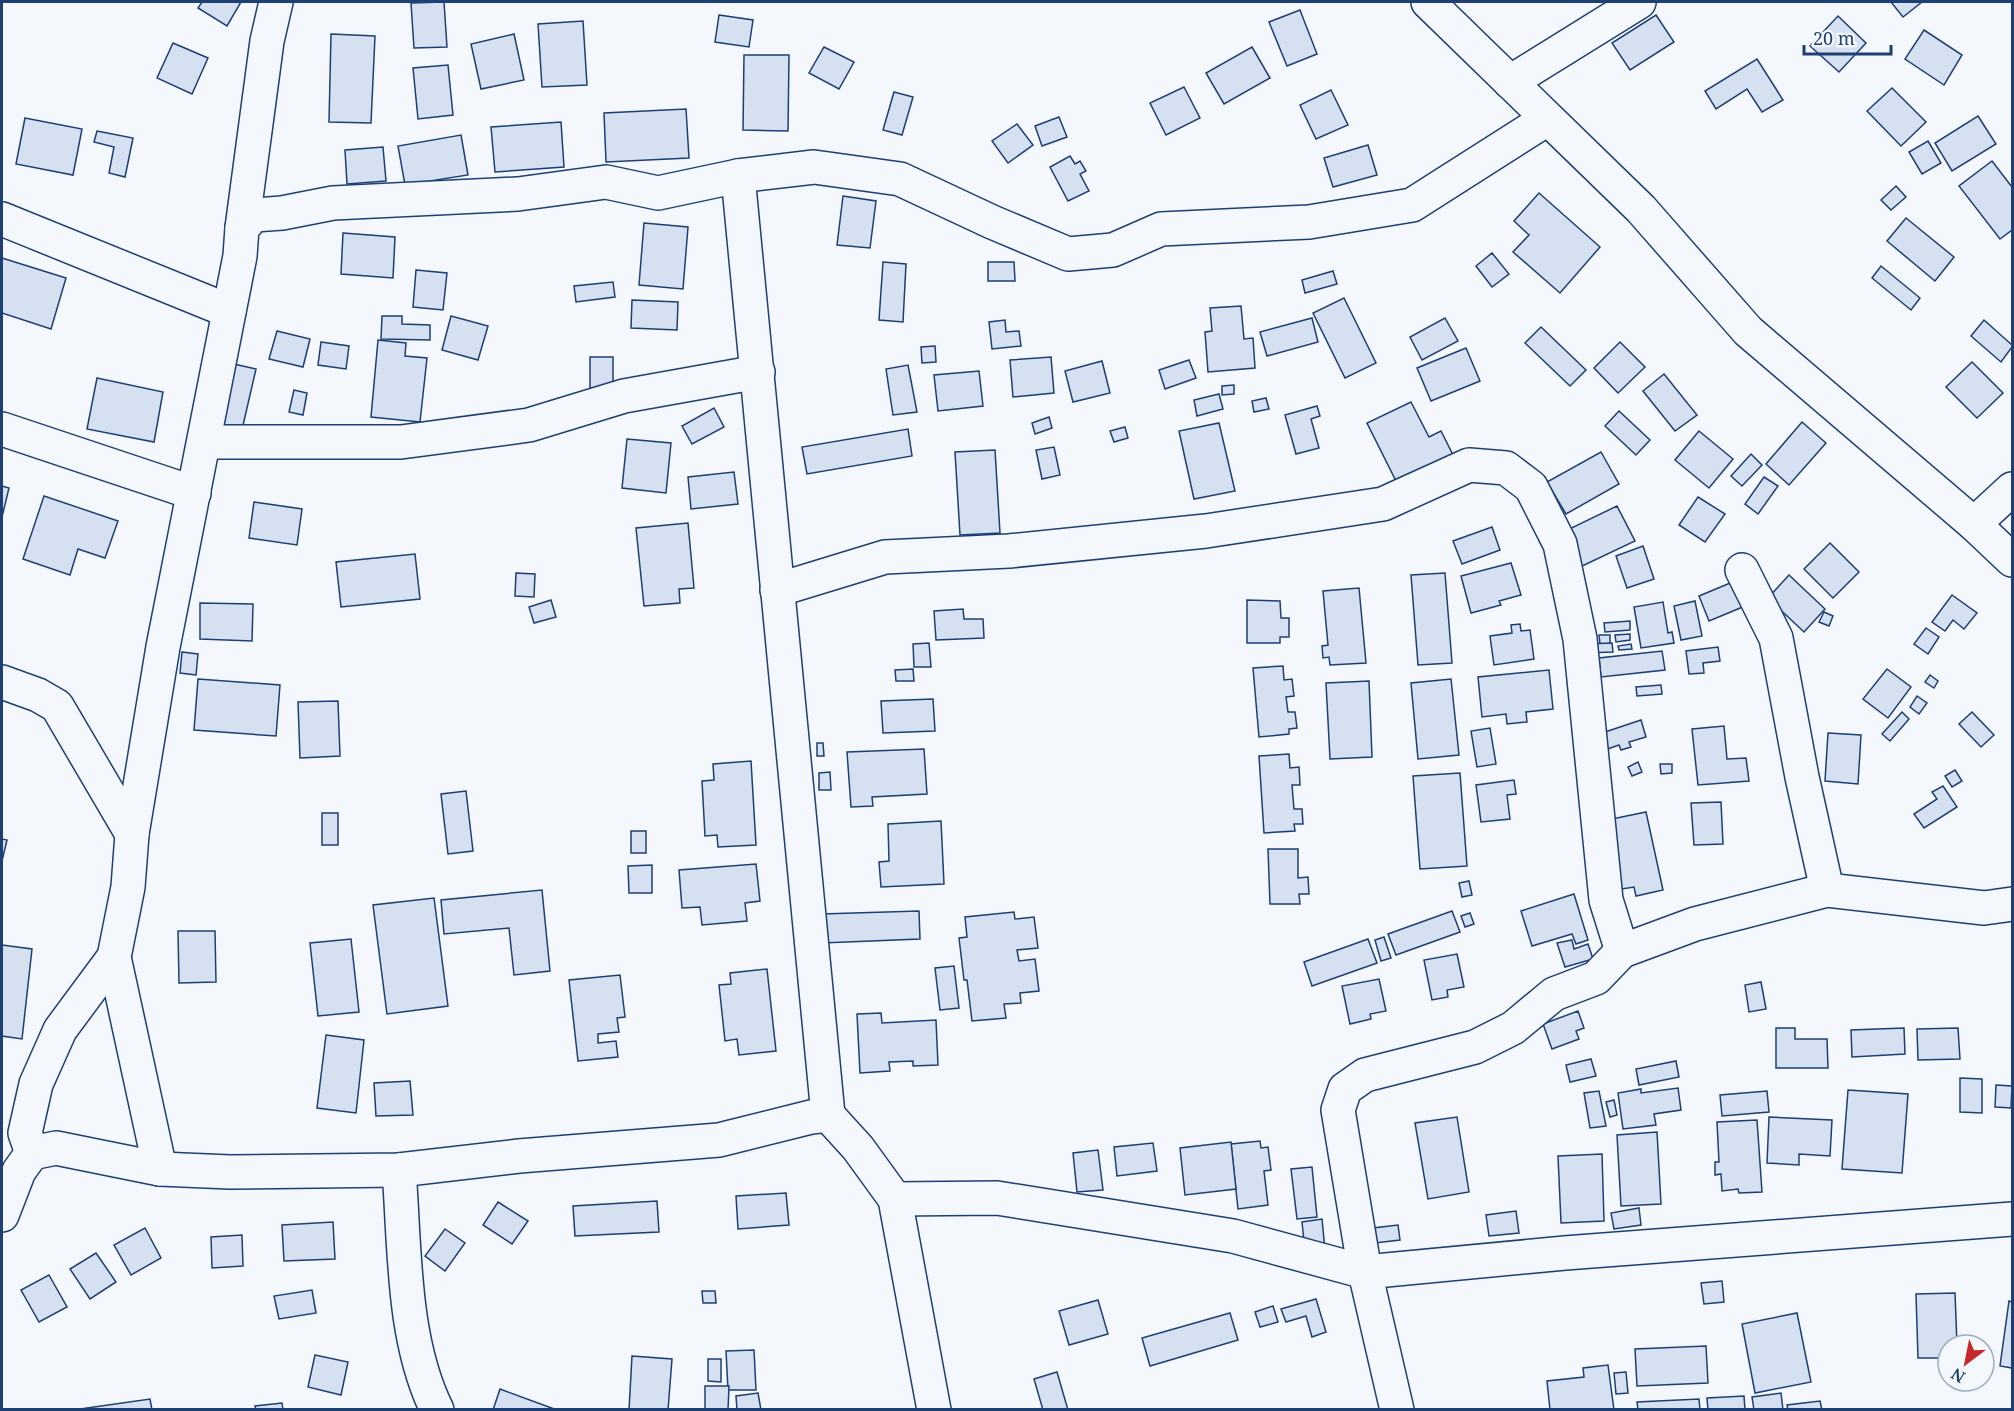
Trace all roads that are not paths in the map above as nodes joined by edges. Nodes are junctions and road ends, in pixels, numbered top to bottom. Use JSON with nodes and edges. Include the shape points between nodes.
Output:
{"nodes":[{"id":1,"x":276,"y":2,"type":"edge"},
{"id":2,"x":1428,"y":2,"type":"edge"},
{"id":3,"x":1639,"y":2,"type":"edge"},
{"id":4,"x":1510,"y":82,"type":"junction"},
{"id":5,"x":1547,"y":119,"type":"junction"},
{"id":6,"x":738,"y":176,"type":"junction"},
{"id":7,"x":2,"y":219,"type":"edge"},
{"id":8,"x":242,"y":228,"type":"junction"},
{"id":9,"x":229,"y":310,"type":"junction"},
{"id":10,"x":758,"y":372,"type":"junction"},
{"id":11,"x":2,"y":429,"type":"edge"},
{"id":12,"x":204,"y":442,"type":"junction"},
{"id":13,"x":2013,"y":489,"type":"edge"},
{"id":14,"x":194,"y":493,"type":"junction"},
{"id":15,"x":1974,"y":524,"type":"junction"},
{"id":16,"x":2013,"y":560,"type":"edge"},
{"id":17,"x":1742,"y":570,"type":"dead end"},
{"id":18,"x":777,"y":590,"type":"junction"},
{"id":19,"x":2,"y":682,"type":"edge"},
{"id":20,"x":132,"y":834,"type":"junction"},
{"id":21,"x":1827,"y":890,"type":"junction"},
{"id":22,"x":2013,"y":904,"type":"edge"},
{"id":23,"x":1623,"y":951,"type":"junction"},
{"id":24,"x":114,"y":957,"type":"junction"},
{"id":25,"x":828,"y":1115,"type":"junction"},
{"id":26,"x":32,"y":1153,"type":"junction"},
{"id":27,"x":160,"y":1168,"type":"junction"},
{"id":28,"x":399,"y":1170,"type":"junction"},
{"id":29,"x":895,"y":1199,"type":"junction"},
{"id":30,"x":2,"y":1215,"type":"edge"},
{"id":31,"x":2013,"y":1219,"type":"edge"},
{"id":32,"x":1365,"y":1272,"type":"junction"},
{"id":33,"x":437,"y":1410,"type":"edge"},
{"id":34,"x":934,"y":1410,"type":"edge"},
{"id":35,"x":1397,"y":1410,"type":"edge"}],
"edges":[{"from":1,"to":8,"type":"street","via":[[267,41]]},
{"from":2,"to":4,"type":"street"},
{"from":3,"to":4,"type":"street"},
{"from":4,"to":5,"type":"street"},
{"from":5,"to":6,"type":"street","via":[[1412,205],[1309,222],[1161,229],[1113,250],[1068,254],[900,179],[814,167]]},
{"from":5,"to":15,"type":"street","via":[[1641,209],[1748,331]]},
{"from":6,"to":8,"type":"street","via":[[658,193],[606,182],[518,194],[333,203],[254,214]]},
{"from":6,"to":10,"type":"street"},
{"from":7,"to":9,"type":"street"},
{"from":8,"to":9,"type":"street"},
{"from":9,"to":12,"type":"street"},
{"from":10,"to":12,"type":"street","via":[[624,396],[529,425],[401,442]]},
{"from":10,"to":18,"type":"street"},
{"from":11,"to":14,"type":"street"},
{"from":12,"to":14,"type":"street"},
{"from":13,"to":15,"type":"street"},
{"from":14,"to":20,"type":"street"},
{"from":15,"to":16,"type":"street"},
{"from":17,"to":21,"type":"street","via":[[1776,638]]},
{"from":18,"to":23,"type":"street","via":[[885,557],[1009,550],[1206,531],[1383,504],[1469,465],[1506,468],[1531,487],[1560,544],[1580,639],[1606,900]]},
{"from":18,"to":25,"type":"street"},
{"from":19,"to":20,"type":"street","via":[[38,694],[57,706]]},
{"from":20,"to":24,"type":"street","via":[[128,887]]},
{"from":21,"to":22,"type":"street","via":[[1984,908]]},
{"from":21,"to":23,"type":"street","via":[[1695,924]]},
{"from":23,"to":32,"type":"street","via":[[1596,978],[1554,994],[1513,1028],[1475,1047],[1365,1075],[1345,1089],[1338,1110]]},
{"from":24,"to":26,"type":"street","via":[[60,1030],[36,1084],[25,1133]]},
{"from":24,"to":27,"type":"street"},
{"from":25,"to":28,"type":"street","via":[[719,1140]]},
{"from":25,"to":29,"type":"street"},
{"from":26,"to":27,"type":"street","via":[[56,1148]]},
{"from":26,"to":30,"type":"street","via":[[19,1171]]},
{"from":27,"to":28,"type":"street","via":[[230,1172]]},
{"from":28,"to":33,"type":"street","via":[[410,1322]]},
{"from":29,"to":32,"type":"street","via":[[997,1198],[1233,1236]]},
{"from":29,"to":34,"type":"street"},
{"from":31,"to":32,"type":"street"},
{"from":32,"to":35,"type":"street"}]}
